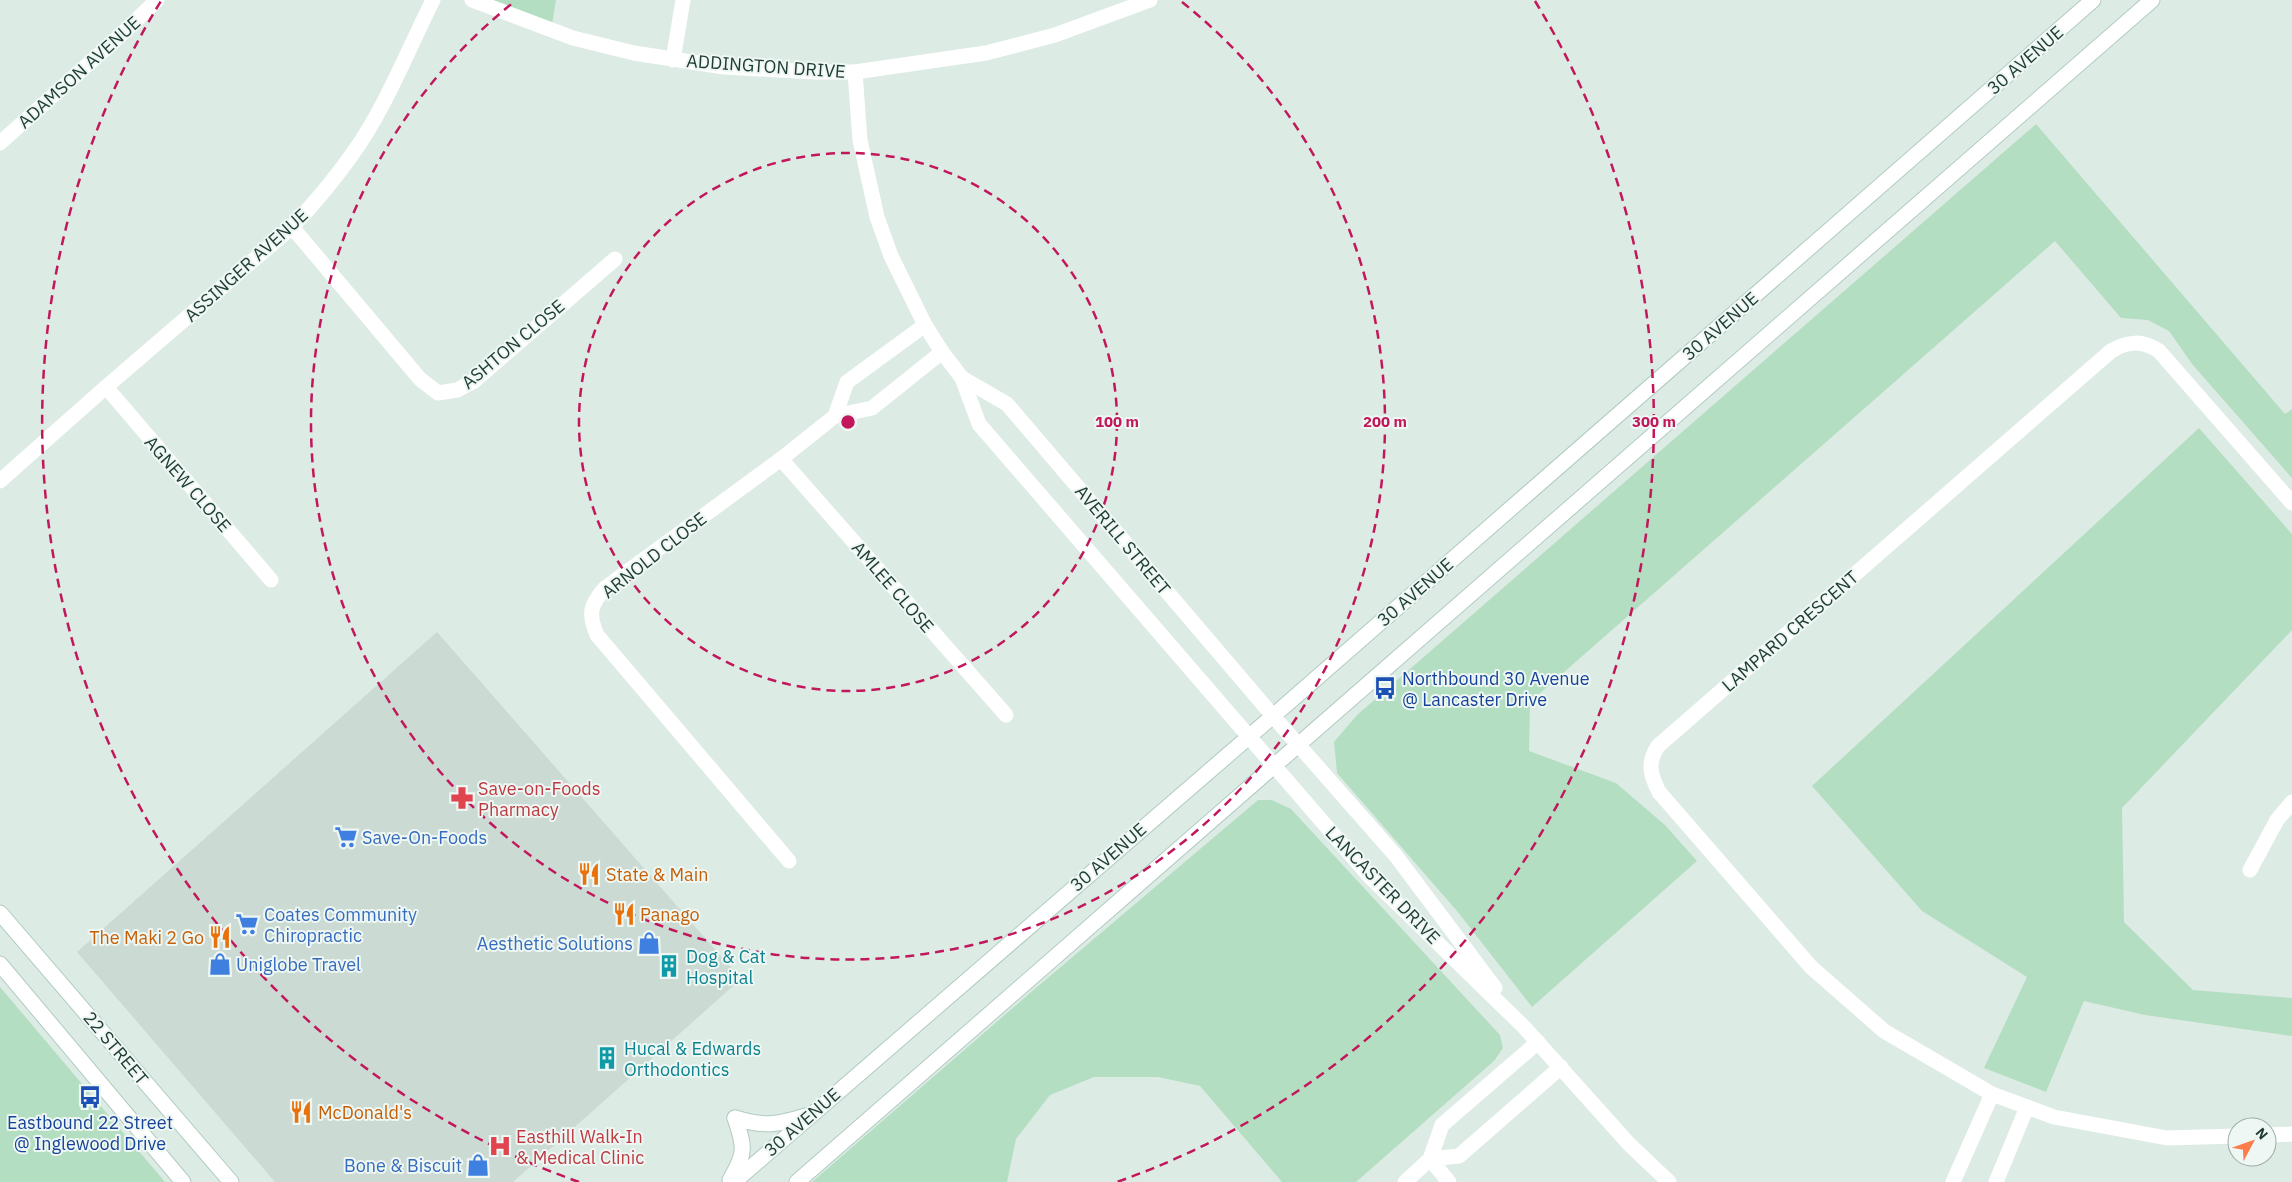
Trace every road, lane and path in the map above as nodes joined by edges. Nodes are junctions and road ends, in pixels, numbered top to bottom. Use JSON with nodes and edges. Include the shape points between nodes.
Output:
{"nodes":[{"id":1,"x":157,"y":0,"type":"edge"},
{"id":2,"x":433,"y":0,"type":"edge"},
{"id":3,"x":472,"y":0,"type":"edge"},
{"id":4,"x":683,"y":0,"type":"edge"},
{"id":5,"x":1150,"y":0,"type":"edge"},
{"id":6,"x":2094,"y":0,"type":"edge"},
{"id":7,"x":2152,"y":0,"type":"edge"},
{"id":8,"x":673,"y":60,"type":"junction"},
{"id":9,"x":855,"y":72,"type":"junction"},
{"id":10,"x":0,"y":143,"type":"edge"},
{"id":11,"x":292,"y":227,"type":"junction"},
{"id":12,"x":615,"y":259,"type":"dead end"},
{"id":13,"x":925,"y":325,"type":"junction"},
{"id":14,"x":942,"y":352,"type":"junction"},
{"id":15,"x":962,"y":378,"type":"junction"},
{"id":16,"x":106,"y":388,"type":"junction"},
{"id":17,"x":835,"y":416,"type":"junction"},
{"id":18,"x":781,"y":459,"type":"junction"},
{"id":19,"x":0,"y":481,"type":"edge"},
{"id":20,"x":2292,"y":502,"type":"edge"},
{"id":21,"x":271,"y":580,"type":"dead end"},
{"id":22,"x":1006,"y":715,"type":"dead end"},
{"id":23,"x":1273,"y":716,"type":"junction"},
{"id":24,"x":1248,"y":736,"type":"junction"},
{"id":25,"x":1297,"y":744,"type":"junction"},
{"id":26,"x":1274,"y":765,"type":"junction"},
{"id":27,"x":2292,"y":802,"type":"edge"},
{"id":28,"x":789,"y":861,"type":"dead end"},
{"id":29,"x":2250,"y":870,"type":"dead end"},
{"id":30,"x":0,"y":913,"type":"edge"},
{"id":31,"x":0,"y":964,"type":"edge"},
{"id":32,"x":1524,"y":1027,"type":"junction"},
{"id":33,"x":1538,"y":1042,"type":"junction"},
{"id":34,"x":1561,"y":1067,"type":"junction"},
{"id":35,"x":1992,"y":1094,"type":"junction"},
{"id":36,"x":2027,"y":1107,"type":"junction"},
{"id":37,"x":810,"y":1115,"type":"junction"},
{"id":38,"x":2292,"y":1134,"type":"edge"},
{"id":39,"x":2277,"y":1135,"type":"edge"},
{"id":40,"x":2227,"y":1136,"type":"edge"},
{"id":41,"x":1430,"y":1160,"type":"junction"},
{"id":42,"x":183,"y":1182,"type":"edge"},
{"id":43,"x":232,"y":1182,"type":"edge"},
{"id":44,"x":729,"y":1182,"type":"edge"},
{"id":45,"x":734,"y":1182,"type":"edge"},
{"id":46,"x":797,"y":1182,"type":"edge"},
{"id":47,"x":1405,"y":1182,"type":"edge"},
{"id":48,"x":1449,"y":1182,"type":"edge"},
{"id":49,"x":1669,"y":1182,"type":"edge"},
{"id":50,"x":1953,"y":1182,"type":"edge"},
{"id":51,"x":1996,"y":1182,"type":"edge"}],
"edges":[{"from":1,"to":10,"type":"street","name":"ADAMSON AVENUE"},
{"from":2,"to":11,"type":"street","name":"ASSINGER AVENUE","via":[[352,155]]},
{"from":3,"to":8,"type":"street","name":"ADDINGTON DRIVE","via":[[573,38]]},
{"from":4,"to":8,"type":"street"},
{"from":5,"to":9,"type":"street","name":"ADDINGTON DRIVE","via":[[1055,35],[1012,47]]},
{"from":6,"to":23,"type":"street","name":"30 AVENUE"},
{"from":7,"to":25,"type":"street"},
{"from":8,"to":9,"type":"street","name":"ADDINGTON DRIVE","via":[[751,69]]},
{"from":9,"to":13,"type":"street","name":"AVERILL STREET","via":[[860,140],[877,217],[891,256]]},
{"from":11,"to":12,"type":"street","name":"ASHTON CLOSE","via":[[420,379],[438,393],[458,390],[474,381]]},
{"from":11,"to":16,"type":"street","name":"ASSINGER AVENUE"},
{"from":13,"to":14,"type":"street","name":"AVERILL STREET"},
{"from":13,"to":17,"type":"street","via":[[847,382]]},
{"from":14,"to":15,"type":"street","name":"AVERILL STREET"},
{"from":14,"to":17,"type":"street","name":"ARNOLD CLOSE","via":[[872,408]]},
{"from":15,"to":23,"type":"street","name":"AVERILL STREET","via":[[1007,404]]},
{"from":15,"to":24,"type":"street","name":"AVERILL STREET","via":[[979,424]]},
{"from":16,"to":19,"type":"street","name":"ASSINGER AVENUE"},
{"from":16,"to":21,"type":"street","name":"AGNEW CLOSE"},
{"from":17,"to":18,"type":"street","name":"ARNOLD CLOSE"},
{"from":18,"to":22,"type":"street","name":"AMLEE CLOSE"},
{"from":18,"to":28,"type":"street","name":"ARNOLD CLOSE","via":[[605,588],[593,605],[590,620],[614,656]]},
{"from":20,"to":35,"type":"street","name":"LAMPARD CRESCENT","via":[[2159,351],[2141,343],[2118,346],[1658,746],[1651,757],[1650,771],[1659,792],[1811,966],[1884,1031]]},
{"from":23,"to":24,"type":"street","name":"30 AVENUE"},
{"from":23,"to":25,"type":"street","name":"LANCASTER DRIVE"},
{"from":24,"to":26,"type":"street","name":"LANCASTER DRIVE"},
{"from":24,"to":37,"type":"street","name":"30 AVENUE"},
{"from":25,"to":26,"type":"street"},
{"from":25,"to":32,"type":"street","name":"LANCASTER DRIVE","via":[[1396,856]]},
{"from":26,"to":32,"type":"street","name":"LANCASTER DRIVE","via":[[1371,878]]},
{"from":26,"to":46,"type":"street"},
{"from":27,"to":29,"type":"street","via":[[2277,820]]},
{"from":30,"to":43,"type":"street","name":"22 STREET"},
{"from":31,"to":42,"type":"street","name":"22 STREET"},
{"from":32,"to":33,"type":"street","name":"LANCASTER DRIVE"},
{"from":33,"to":34,"type":"street","name":"LANCASTER DRIVE"},
{"from":33,"to":41,"type":"street","via":[[1442,1125]]},
{"from":34,"to":41,"type":"street","via":[[1459,1156]]},
{"from":34,"to":49,"type":"street","name":"LANCASTER DRIVE"},
{"from":35,"to":36,"type":"street","name":"LAMPARD CRESCENT"},
{"from":35,"to":50,"type":"street"},
{"from":36,"to":40,"type":"street","name":"LAMPARD CRESCENT","via":[[2054,1117],[2167,1138]]},
{"from":36,"to":51,"type":"street"},
{"from":37,"to":44,"type":"street","via":[[760,1125],[735,1118],[744,1145],[740,1162]]},
{"from":37,"to":45,"type":"street","name":"30 AVENUE"},
{"from":38,"to":39,"type":"street"},
{"from":41,"to":47,"type":"street"},
{"from":41,"to":48,"type":"street"}]}
